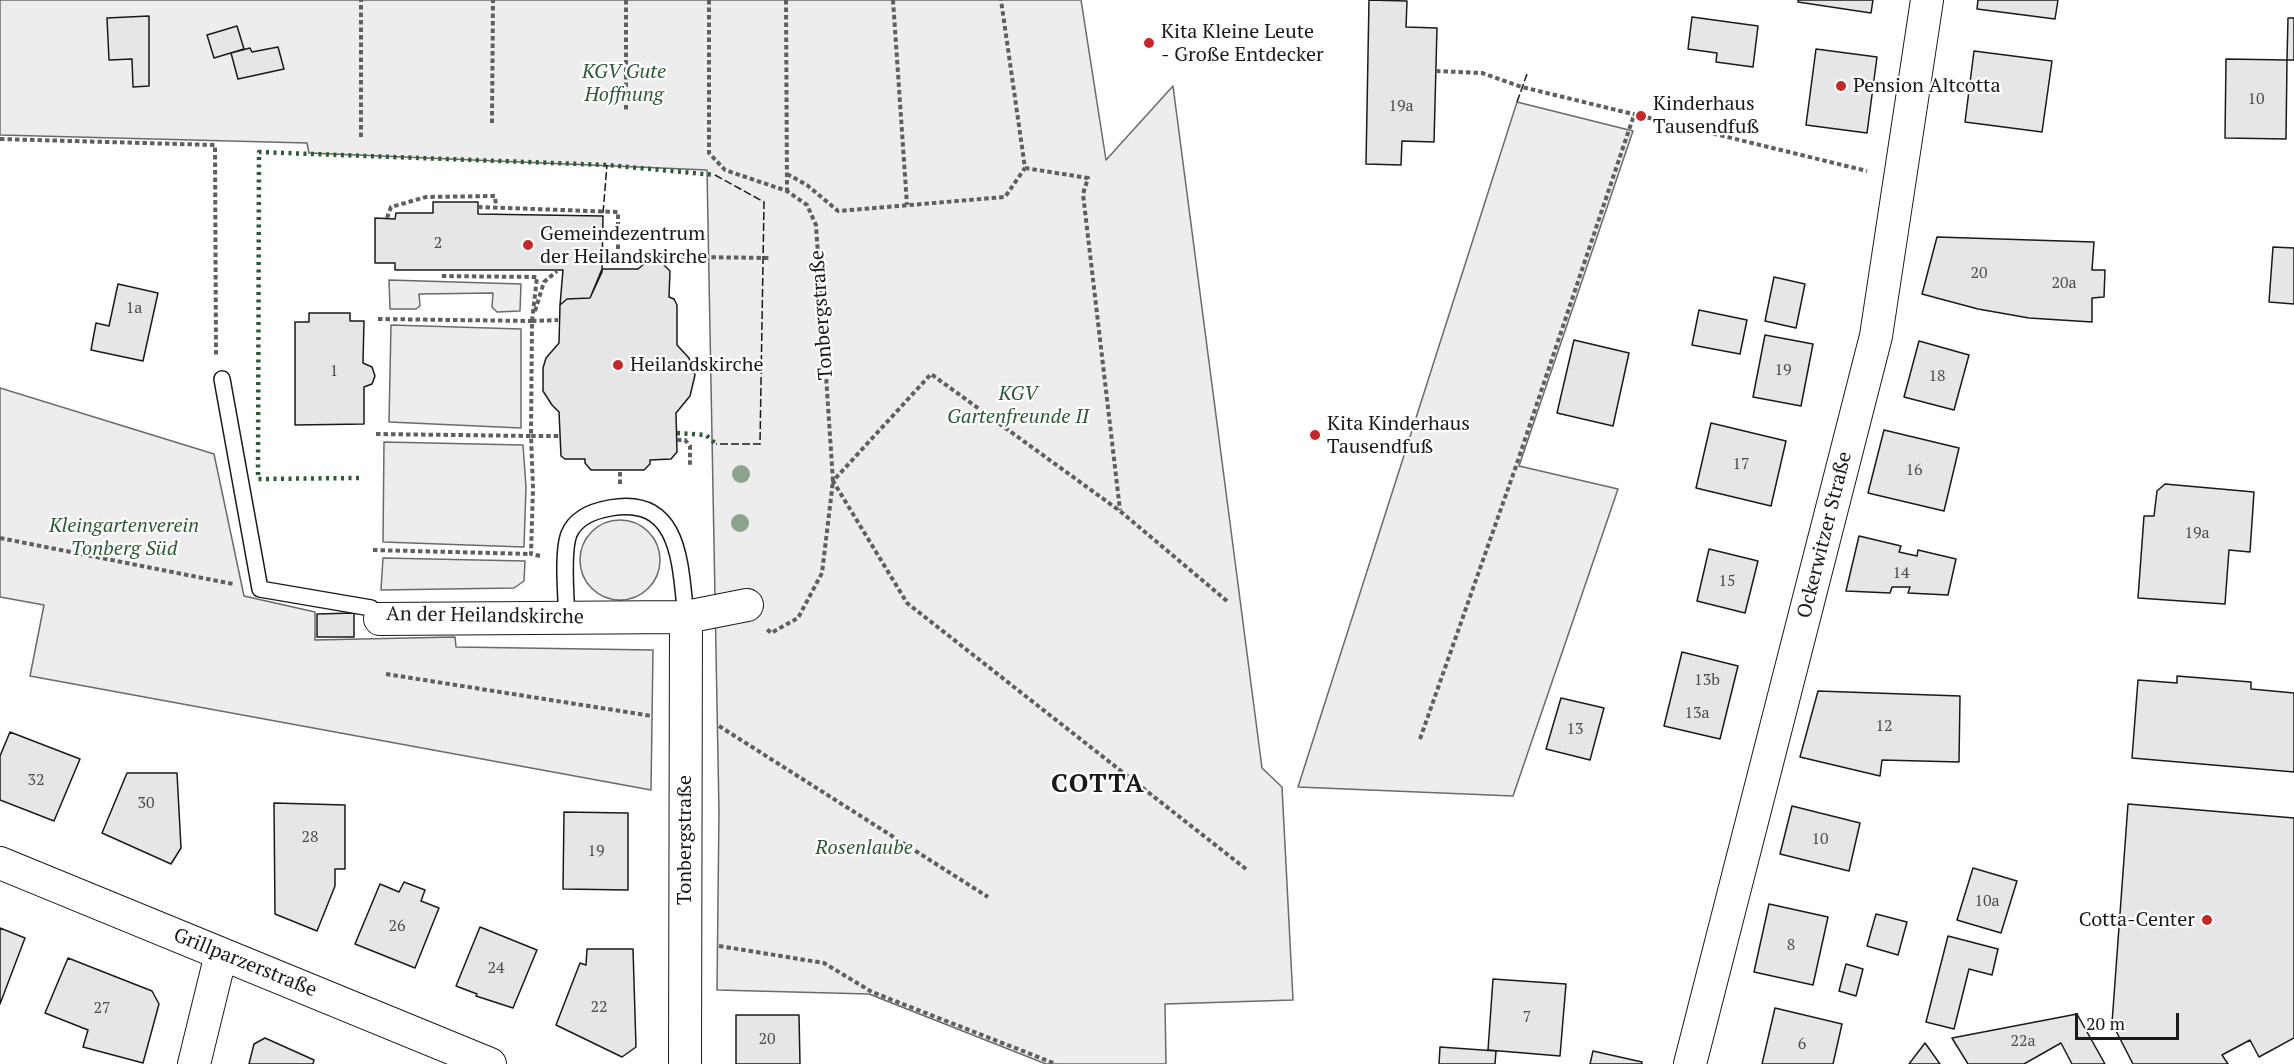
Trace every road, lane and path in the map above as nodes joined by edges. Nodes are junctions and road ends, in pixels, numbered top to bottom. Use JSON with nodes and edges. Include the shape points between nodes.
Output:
{"nodes":[{"id":1,"x":361,"y":0,"type":"edge"},
{"id":2,"x":493,"y":0,"type":"edge"},
{"id":3,"x":626,"y":0,"type":"edge"},
{"id":4,"x":709,"y":0,"type":"edge"},
{"id":5,"x":786,"y":0,"type":"edge"},
{"id":6,"x":893,"y":0,"type":"edge"},
{"id":7,"x":1001,"y":0,"type":"edge"},
{"id":8,"x":1927,"y":0,"type":"edge"},
{"id":9,"x":1436,"y":71,"type":"dead end"},
{"id":10,"x":626,"y":110,"type":"dead end"},
{"id":11,"x":1634,"y":115,"type":"junction"},
{"id":12,"x":492,"y":123,"type":"dead end"},
{"id":13,"x":361,"y":137,"type":"dead end"},
{"id":14,"x":0,"y":139,"type":"edge"},
{"id":15,"x":1024,"y":168,"type":"junction"},
{"id":16,"x":1864,"y":170,"type":"dead end"},
{"id":17,"x":787,"y":174,"type":"junction"},
{"id":18,"x":787,"y":191,"type":"junction"},
{"id":19,"x":908,"y":205,"type":"junction"},
{"id":20,"x":478,"y":207,"type":"dead end"},
{"id":21,"x":495,"y":207,"type":"junction"},
{"id":22,"x":387,"y":218,"type":"dead end"},
{"id":23,"x":618,"y":256,"type":"junction"},
{"id":24,"x":602,"y":257,"type":"dead end"},
{"id":25,"x":770,"y":258,"type":"dead end"},
{"id":26,"x":557,"y":271,"type":"dead end"},
{"id":27,"x":439,"y":276,"type":"dead end"},
{"id":28,"x":378,"y":319,"type":"dead end"},
{"id":29,"x":558,"y":320,"type":"dead end"},
{"id":30,"x":532,"y":321,"type":"junction"},
{"id":31,"x":222,"y":379,"type":"joint"},
{"id":32,"x":376,"y":434,"type":"dead end"},
{"id":33,"x":559,"y":435,"type":"dead end"},
{"id":34,"x":531,"y":436,"type":"junction"},
{"id":35,"x":677,"y":440,"type":"dead end"},
{"id":36,"x":690,"y":465,"type":"dead end"},
{"id":37,"x":833,"y":481,"type":"junction"},
{"id":38,"x":1120,"y":511,"type":"junction"},
{"id":39,"x":0,"y":538,"type":"edge"},
{"id":40,"x":372,"y":550,"type":"dead end"},
{"id":41,"x":531,"y":554,"type":"junction"},
{"id":42,"x":566,"y":560,"type":"junction"},
{"id":43,"x":260,"y":589,"type":"junction"},
{"id":44,"x":1227,"y":601,"type":"dead end"},
{"id":45,"x":747,"y":605,"type":"joint"},
{"id":46,"x":567,"y":617,"type":"junction"},
{"id":47,"x":686,"y":617,"type":"junction"},
{"id":48,"x":380,"y":619,"type":"joint"},
{"id":49,"x":1420,"y":739,"type":"dead end"},
{"id":50,"x":0,"y":863,"type":"edge"},
{"id":51,"x":1246,"y":869,"type":"dead end"},
{"id":52,"x":685,"y":945,"type":"junction"},
{"id":53,"x":221,"y":954,"type":"junction"},
{"id":54,"x":194,"y":1064,"type":"edge"},
{"id":55,"x":490,"y":1064,"type":"edge"},
{"id":56,"x":686,"y":1064,"type":"edge"},
{"id":57,"x":1056,"y":1064,"type":"edge"},
{"id":58,"x":1690,"y":1064,"type":"edge"}],
"edges":[{"from":1,"to":13,"type":"path"},
{"from":2,"to":12,"type":"path"},
{"from":3,"to":10,"type":"path"},
{"from":4,"to":18,"type":"path","name":"Tonbergstraße","via":[[709,153],[725,170]]},
{"from":5,"to":17,"type":"path"},
{"from":6,"to":19,"type":"path"},
{"from":7,"to":15,"type":"path"},
{"from":8,"to":58,"type":"street","name":"Ockerwitzer Straße","via":[[1876,336]]},
{"from":9,"to":11,"type":"path","via":[[1482,73]]},
{"from":11,"to":16,"type":"path"},
{"from":11,"to":49,"type":"path"},
{"from":14,"to":31,"type":"path","via":[[215,145],[216,358]]},
{"from":15,"to":19,"type":"path","via":[[1005,197]]},
{"from":15,"to":38,"type":"path","via":[[1088,178],[1083,194]]},
{"from":17,"to":18,"type":"path"},
{"from":17,"to":19,"type":"path","via":[[807,184],[838,210]]},
{"from":18,"to":37,"type":"path","name":"Tonbergstraße","via":[[807,205],[816,225]]},
{"from":20,"to":21,"type":"path"},
{"from":21,"to":22,"type":"path","via":[[495,196],[426,197],[391,207]]},
{"from":21,"to":23,"type":"path","via":[[618,212]]},
{"from":23,"to":24,"type":"path"},
{"from":23,"to":25,"type":"path"},
{"from":26,"to":30,"type":"path","via":[[544,282]]},
{"from":27,"to":30,"type":"path","via":[[537,278]]},
{"from":28,"to":30,"type":"path"},
{"from":29,"to":30,"type":"path"},
{"from":30,"to":34,"type":"path"},
{"from":31,"to":43,"type":"lane"},
{"from":32,"to":34,"type":"path"},
{"from":33,"to":34,"type":"path"},
{"from":34,"to":41,"type":"path"},
{"from":35,"to":36,"type":"path","via":[[685,440],[690,446]]},
{"from":37,"to":38,"type":"path","via":[[931,374]]},
{"from":37,"to":45,"type":"path","name":"Tonbergstraße","via":[[822,573],[798,618],[771,633]]},
{"from":37,"to":51,"type":"path","via":[[907,603]]},
{"from":38,"to":44,"type":"path"},
{"from":39,"to":43,"type":"path"},
{"from":40,"to":41,"type":"path"},
{"from":41,"to":42,"type":"path"},
{"from":42,"to":46,"type":"lane"},
{"from":42,"to":47,"type":"lane","via":[[569,534],[580,519],[596,510],[641,508],[663,520],[674,537]]},
{"from":43,"to":48,"type":"lane","name":"An der Heilandskirche","via":[[371,608]]},
{"from":45,"to":47,"type":"street","name":"An der Heilandskirche"},
{"from":46,"to":47,"type":"street","name":"An der Heilandskirche"},
{"from":46,"to":48,"type":"street","name":"An der Heilandskirche"},
{"from":47,"to":52,"type":"street","name":"Tonbergstraße"},
{"from":50,"to":53,"type":"street","name":"Grillparzerstraße"},
{"from":52,"to":56,"type":"street","name":"Tonbergstraße"},
{"from":52,"to":57,"type":"path","via":[[718,946],[824,963],[872,992]]},
{"from":53,"to":54,"type":"street"},
{"from":53,"to":55,"type":"street","name":"Grillparzerstraße"}]}
